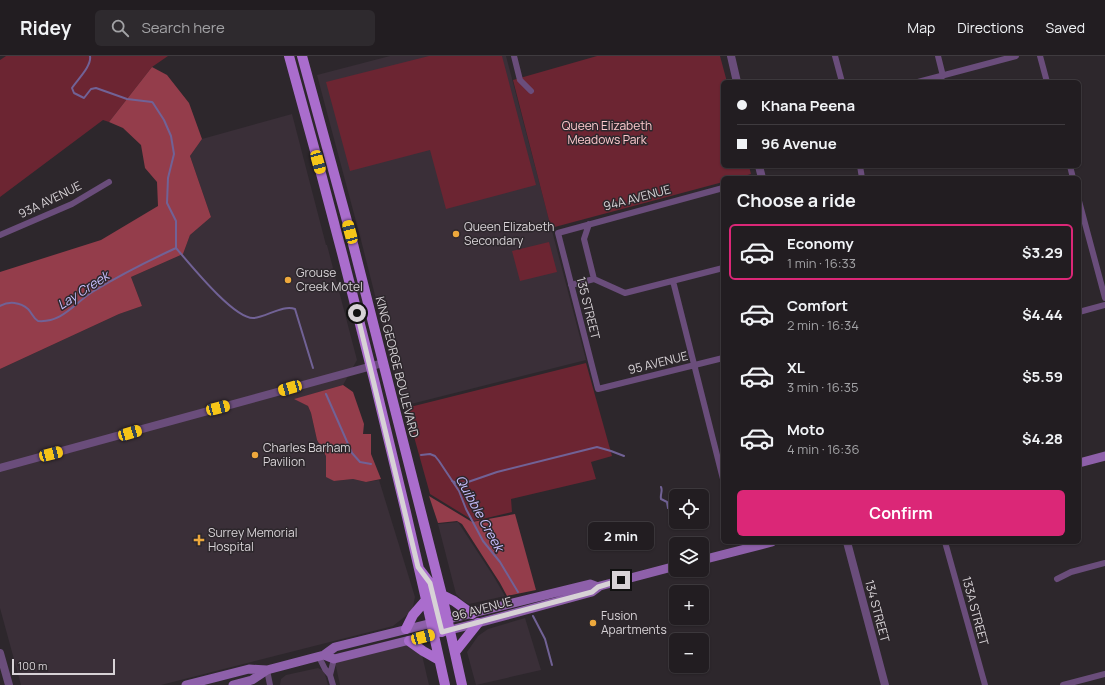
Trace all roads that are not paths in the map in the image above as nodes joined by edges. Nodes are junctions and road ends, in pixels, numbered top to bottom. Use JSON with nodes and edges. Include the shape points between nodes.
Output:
{"nodes":[{"id":1,"x":289,"y":56,"type":"edge"},
{"id":2,"x":302,"y":56,"type":"edge"},
{"id":3,"x":514,"y":56,"type":"edge"},
{"id":4,"x":731,"y":56,"type":"edge"},
{"id":5,"x":835,"y":56,"type":"edge"},
{"id":6,"x":938,"y":56,"type":"edge"},
{"id":7,"x":1016,"y":56,"type":"edge"},
{"id":8,"x":1040,"y":56,"type":"edge"},
{"id":9,"x":943,"y":76,"type":"junction"},
{"id":10,"x":737,"y":80,"type":"edge"},
{"id":11,"x":841,"y":80,"type":"edge"},
{"id":12,"x":926,"y":80,"type":"edge"},
{"id":13,"x":1046,"y":80,"type":"edge"},
{"id":14,"x":531,"y":91,"type":"dead end"},
{"id":15,"x":109,"y":182,"type":"dead end"},
{"id":16,"x":721,"y":189,"type":"edge"},
{"id":17,"x":589,"y":224,"type":"junction"},
{"id":18,"x":1082,"y":224,"type":"edge"},
{"id":19,"x":558,"y":233,"type":"joint"},
{"id":20,"x":0,"y":235,"type":"edge"},
{"id":21,"x":721,"y":269,"type":"edge"},
{"id":22,"x":594,"y":280,"type":"junction"},
{"id":23,"x":673,"y":281,"type":"junction"},
{"id":24,"x":571,"y":285,"type":"junction"},
{"id":25,"x":1105,"y":298,"type":"edge"},
{"id":26,"x":1105,"y":305,"type":"edge"},
{"id":27,"x":1081,"y":311,"type":"edge"},
{"id":28,"x":721,"y":359,"type":"edge"},
{"id":29,"x":383,"y":363,"type":"junction"},
{"id":30,"x":694,"y":366,"type":"junction"},
{"id":31,"x":370,"y":367,"type":"junction"},
{"id":32,"x":598,"y":389,"type":"joint"},
{"id":33,"x":1105,"y":456,"type":"edge"},
{"id":34,"x":1081,"y":462,"type":"edge"},
{"id":35,"x":0,"y":468,"type":"edge"},
{"id":36,"x":721,"y":472,"type":"edge"},
{"id":37,"x":756,"y":544,"type":"edge"},
{"id":38,"x":848,"y":544,"type":"edge"},
{"id":39,"x":946,"y":544,"type":"edge"},
{"id":40,"x":741,"y":546,"type":"edge"},
{"id":41,"x":709,"y":557,"type":"edge"},
{"id":42,"x":1105,"y":563,"type":"edge"},
{"id":43,"x":418,"y":567,"type":"junction"},
{"id":44,"x":669,"y":568,"type":"edge"},
{"id":45,"x":1057,"y":579,"type":"dead end"},
{"id":46,"x":598,"y":587,"type":"junction"},
{"id":47,"x":442,"y":595,"type":"junction"},
{"id":48,"x":426,"y":600,"type":"junction"},
{"id":49,"x":472,"y":614,"type":"junction"},
{"id":50,"x":439,"y":621,"type":"junction"},
{"id":51,"x":478,"y":623,"type":"junction"},
{"id":52,"x":406,"y":629,"type":"junction"},
{"id":53,"x":442,"y":632,"type":"junction"},
{"id":54,"x":409,"y":641,"type":"junction"},
{"id":55,"x":455,"y":652,"type":"junction"},
{"id":56,"x":0,"y":653,"type":"edge"},
{"id":57,"x":322,"y":656,"type":"junction"},
{"id":58,"x":334,"y":659,"type":"junction"},
{"id":59,"x":439,"y":660,"type":"junction"},
{"id":60,"x":267,"y":670,"type":"junction"},
{"id":61,"x":1105,"y":674,"type":"edge"},
{"id":62,"x":330,"y":675,"type":"junction"},
{"id":63,"x":9,"y":685,"type":"edge"},
{"id":64,"x":186,"y":685,"type":"edge"},
{"id":65,"x":233,"y":685,"type":"edge"},
{"id":66,"x":270,"y":685,"type":"edge"},
{"id":67,"x":333,"y":685,"type":"edge"},
{"id":68,"x":445,"y":685,"type":"edge"},
{"id":69,"x":462,"y":685,"type":"edge"},
{"id":70,"x":885,"y":685,"type":"edge"},
{"id":71,"x":985,"y":685,"type":"edge"},
{"id":72,"x":1063,"y":685,"type":"edge"}],
"edges":[{"from":1,"to":31,"type":"main road","name":"KING GEORGE BOULEVARD"},
{"from":2,"to":29,"type":"main road","name":"KING GEORGE BOULEVARD","via":[[338,183]]},
{"from":3,"to":14,"type":"street","via":[[520,80]]},
{"from":4,"to":10,"type":"street"},
{"from":5,"to":11,"type":"street"},
{"from":6,"to":9,"type":"street"},
{"from":7,"to":9,"type":"street"},
{"from":8,"to":13,"type":"street"},
{"from":9,"to":12,"type":"street"},
{"from":15,"to":20,"type":"street","name":"93A AVENUE","via":[[72,204]]},
{"from":16,"to":17,"type":"street","name":"94A AVENUE"},
{"from":17,"to":19,"type":"street","name":"94A AVENUE"},
{"from":17,"to":22,"type":"street","via":[[584,239]]},
{"from":18,"to":25,"type":"street"},
{"from":19,"to":24,"type":"street","name":"135 STREET"},
{"from":21,"to":23,"type":"street"},
{"from":22,"to":23,"type":"street","via":[[625,293]]},
{"from":22,"to":24,"type":"street"},
{"from":23,"to":30,"type":"street"},
{"from":24,"to":32,"type":"street","name":"135 STREET"},
{"from":26,"to":27,"type":"street"},
{"from":28,"to":30,"type":"street","name":"95 AVENUE"},
{"from":29,"to":31,"type":"street"},
{"from":29,"to":47,"type":"main road","name":"KING GEORGE BOULEVARD"},
{"from":30,"to":32,"type":"street","name":"95 AVENUE"},
{"from":30,"to":36,"type":"street"},
{"from":31,"to":35,"type":"street"},
{"from":31,"to":43,"type":"main road","name":"KING GEORGE BOULEVARD"},
{"from":33,"to":34,"type":"main road"},
{"from":37,"to":40,"type":"main road"},
{"from":38,"to":70,"type":"street","name":"134 STREET"},
{"from":39,"to":71,"type":"street","name":"133A STREET"},
{"from":40,"to":41,"type":"main road"},
{"from":42,"to":45,"type":"street","via":[[1071,572]]},
{"from":43,"to":48,"type":"main road","name":"KING GEORGE BOULEVARD"},
{"from":43,"to":50,"type":"main road","via":[[430,583]]},
{"from":44,"to":46,"type":"main road","name":"96 AVENUE"},
{"from":46,"to":49,"type":"main road","name":"96 AVENUE","via":[[590,584]]},
{"from":46,"to":51,"type":"main road","name":"96 AVENUE","via":[[592,592]]},
{"from":47,"to":49,"type":"main road"},
{"from":47,"to":50,"type":"main road","name":"KING GEORGE BOULEVARD"},
{"from":48,"to":50,"type":"main road","name":"KING GEORGE BOULEVARD"},
{"from":48,"to":52,"type":"main road","via":[[413,615]]},
{"from":49,"to":50,"type":"main road","name":"96 AVENUE"},
{"from":50,"to":52,"type":"main road","name":"96 AVENUE"},
{"from":50,"to":53,"type":"main road","name":"KING GEORGE BOULEVARD"},
{"from":50,"to":53,"type":"main road","name":"KING GEORGE BOULEVARD"},
{"from":51,"to":53,"type":"main road","name":"96 AVENUE"},
{"from":51,"to":55,"type":"main road"},
{"from":52,"to":57,"type":"main road","name":"96 AVENUE","via":[[335,647]]},
{"from":53,"to":54,"type":"main road","name":"96 AVENUE"},
{"from":53,"to":55,"type":"main road","name":"KING GEORGE BOULEVARD"},
{"from":53,"to":59,"type":"main road","name":"KING GEORGE BOULEVARD"},
{"from":54,"to":58,"type":"main road","name":"96 AVENUE"},
{"from":54,"to":59,"type":"main road"},
{"from":55,"to":69,"type":"main road","name":"KING GEORGE BOULEVARD"},
{"from":56,"to":63,"type":"street"},
{"from":57,"to":58,"type":"main road"},
{"from":57,"to":60,"type":"main road","name":"96 AVENUE"},
{"from":57,"to":62,"type":"street","via":[[325,669]]},
{"from":58,"to":62,"type":"street"},
{"from":59,"to":68,"type":"main road","name":"KING GEORGE BOULEVARD"},
{"from":60,"to":64,"type":"main road","name":"96 AVENUE","via":[[249,669]]},
{"from":60,"to":65,"type":"main road","name":"96 AVENUE","via":[[252,680]]},
{"from":60,"to":66,"type":"street"},
{"from":61,"to":72,"type":"street"},
{"from":62,"to":67,"type":"street"}]}
